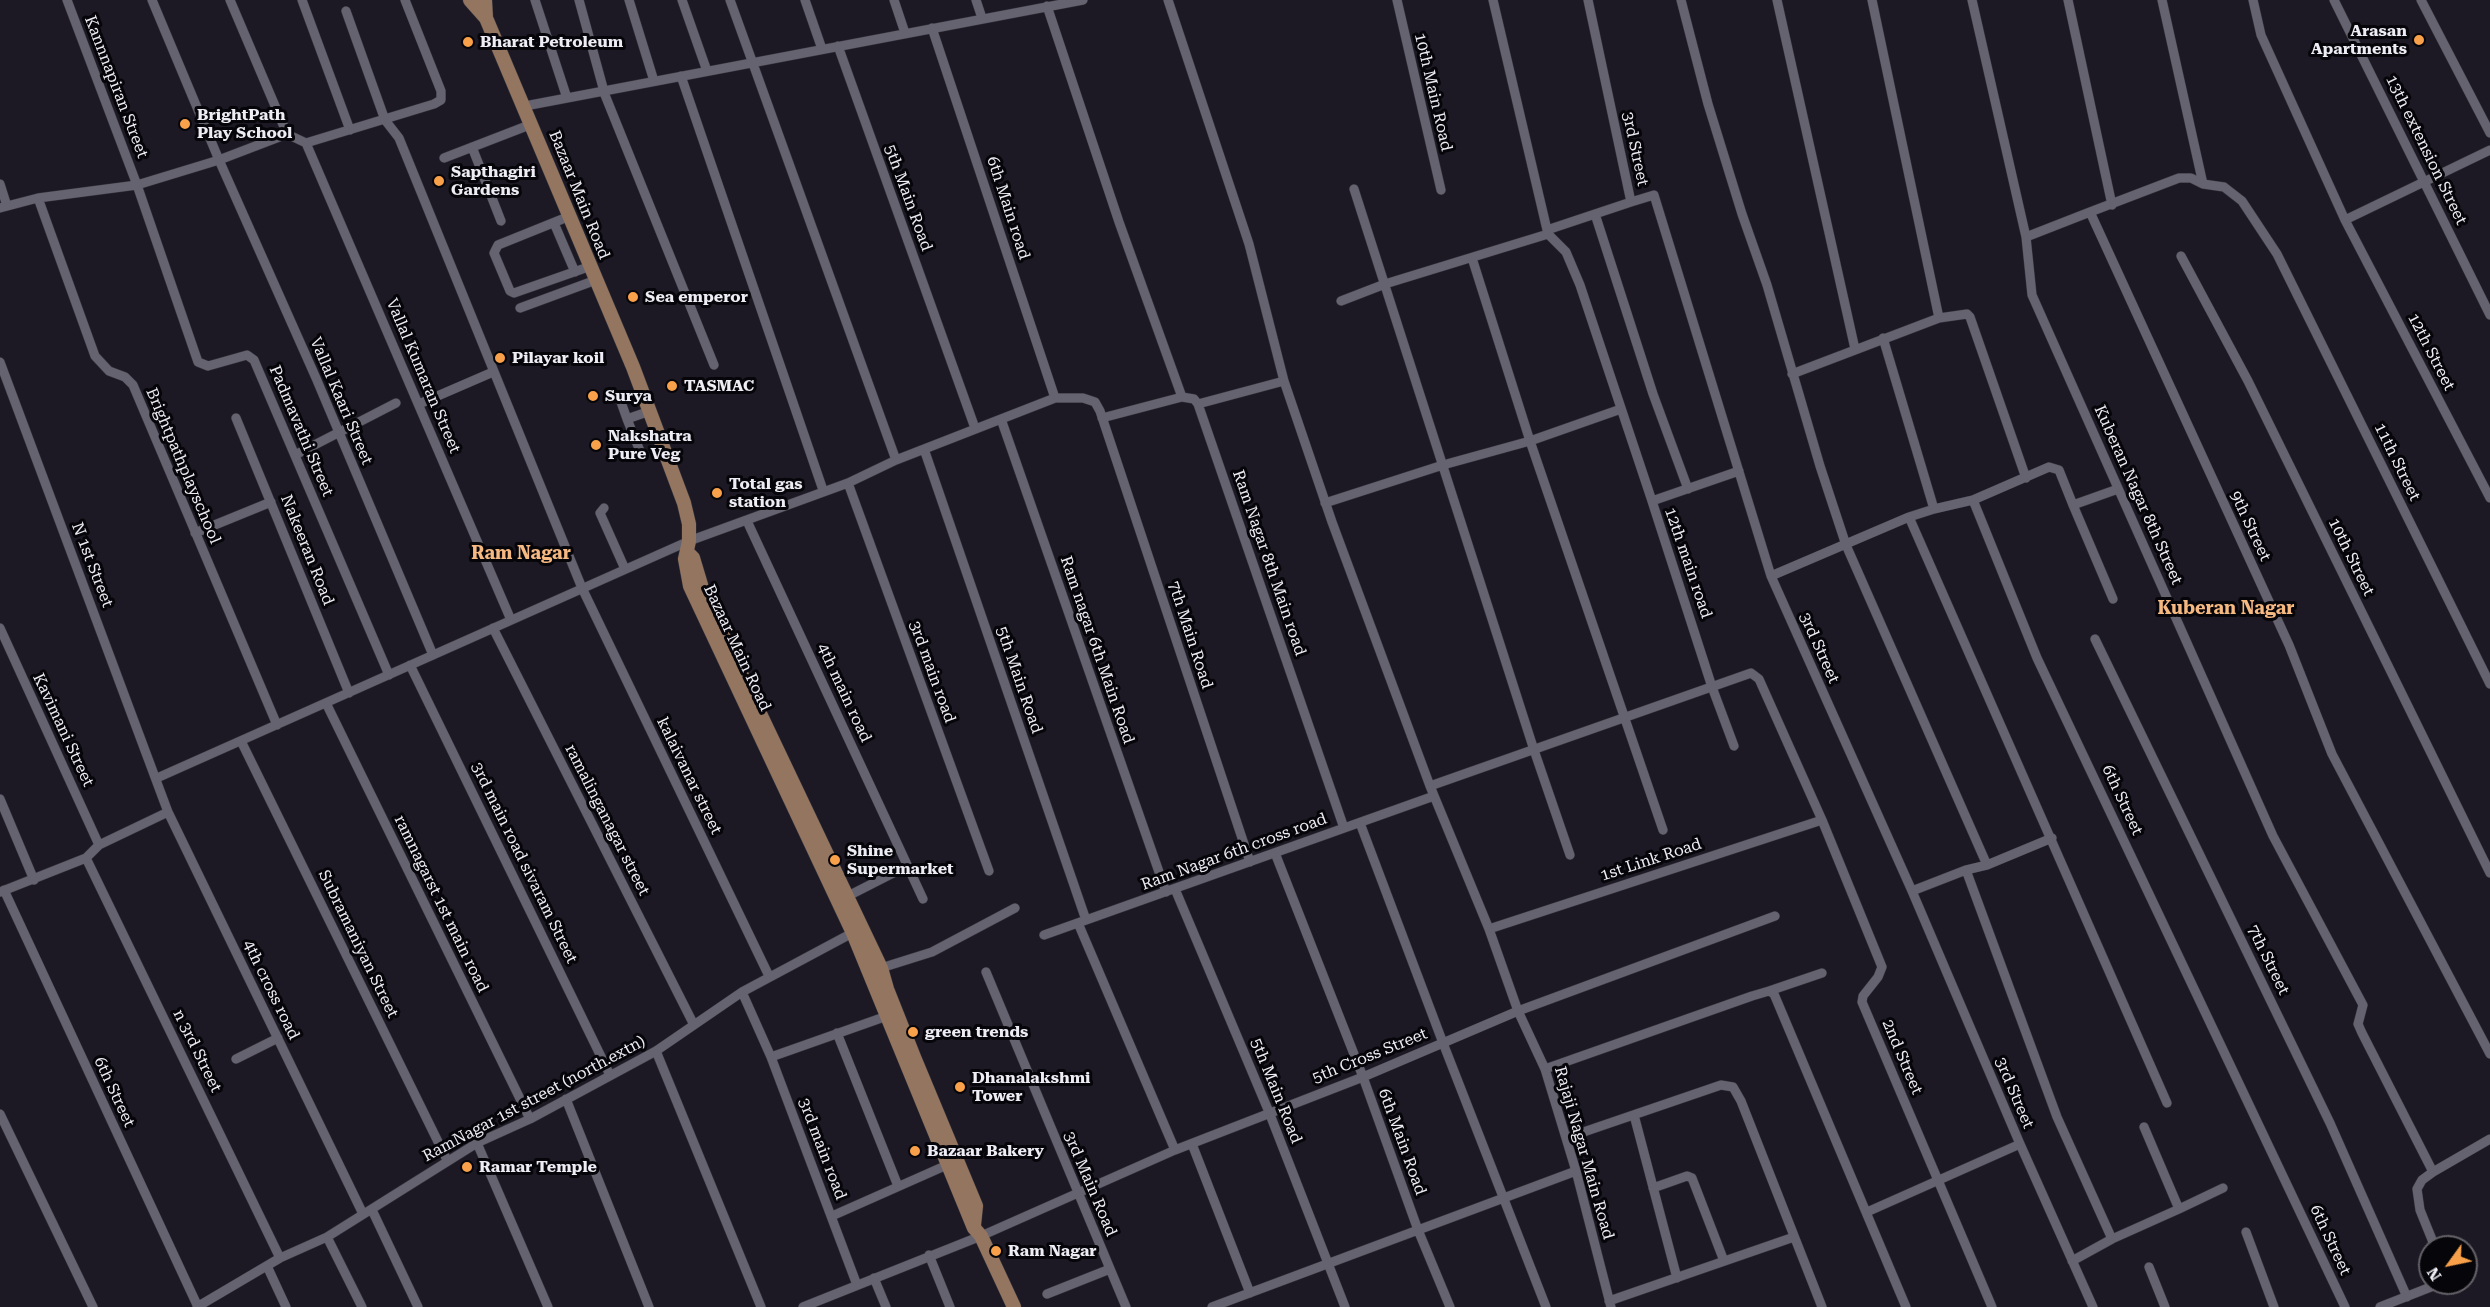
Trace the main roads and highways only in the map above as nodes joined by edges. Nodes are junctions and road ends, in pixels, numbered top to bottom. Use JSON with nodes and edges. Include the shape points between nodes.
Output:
{"nodes":[{"id":1,"x":470,"y":0,"type":"edge"},
{"id":2,"x":485,"y":0,"type":"edge"},
{"id":3,"x":486,"y":18,"type":"junction"},
{"id":4,"x":688,"y":546,"type":"junction"},
{"id":5,"x":858,"y":930,"type":"junction"},
{"id":6,"x":978,"y":1232,"type":"junction"},
{"id":7,"x":1014,"y":1307,"type":"edge"}],
"edges":[{"from":1,"to":3,"type":"main road"},
{"from":2,"to":3,"type":"main road","name":"Bazaar Main Road"},
{"from":3,"to":4,"type":"main road","name":"Bazaar Main Road","via":[[650,411],[684,503],[689,524]]},
{"from":4,"to":5,"type":"main road","via":[[705,598],[848,896]]},
{"from":4,"to":5,"type":"main road","name":"Bazaar Main Road","via":[[686,568],[698,604]]},
{"from":5,"to":6,"type":"main road","via":[[887,1016]]},
{"from":5,"to":6,"type":"main road","via":[[881,968],[886,989],[976,1206]]},
{"from":6,"to":7,"type":"main road"}]}
